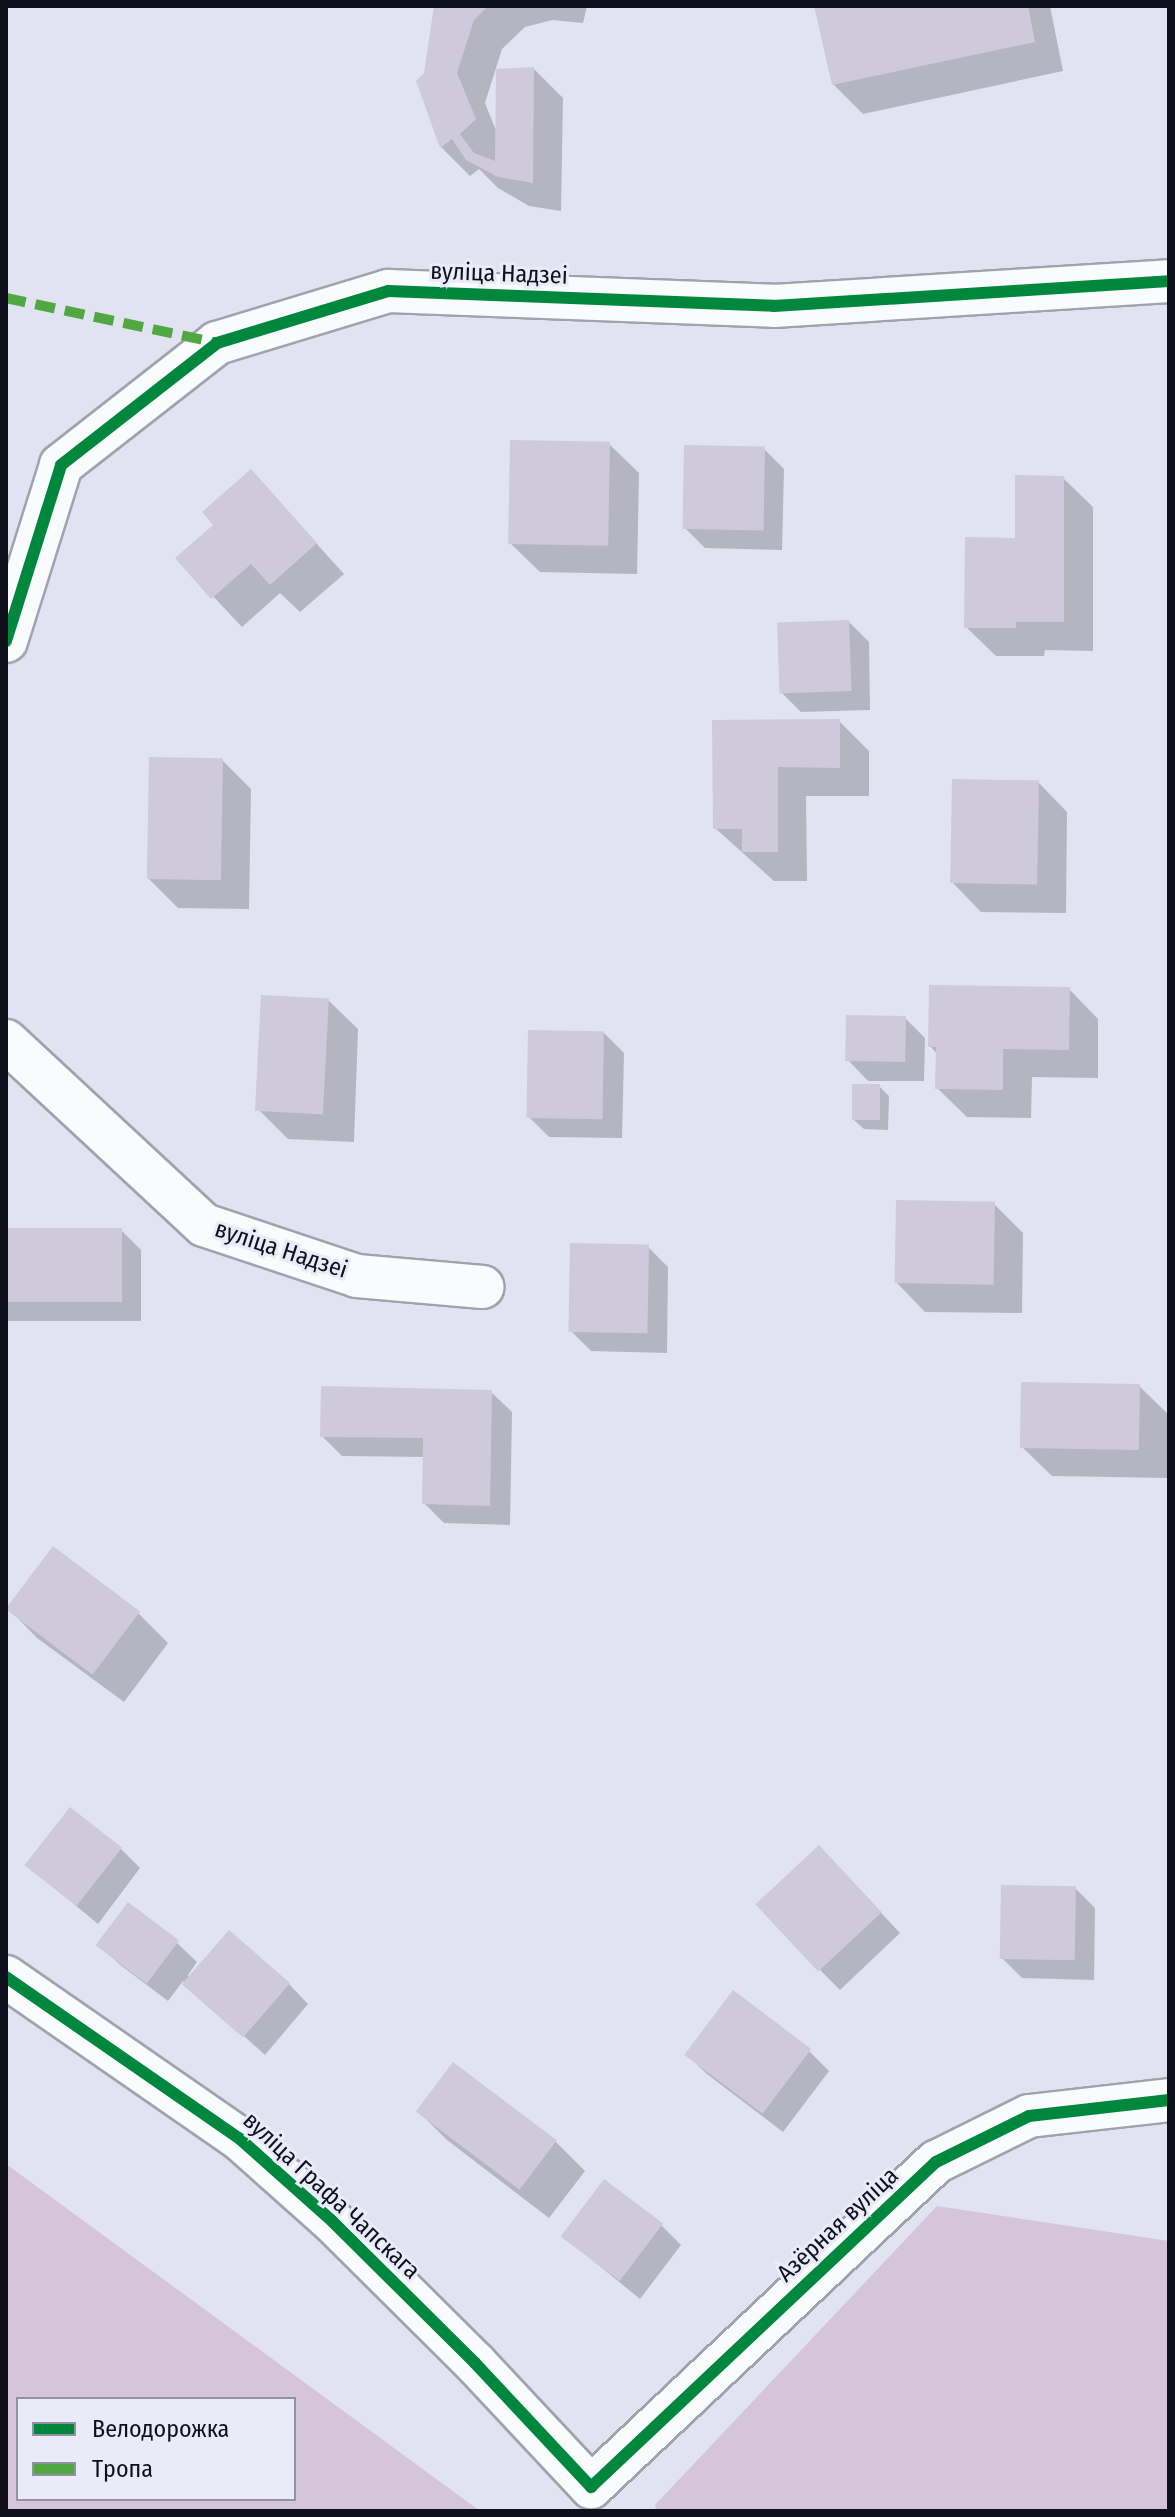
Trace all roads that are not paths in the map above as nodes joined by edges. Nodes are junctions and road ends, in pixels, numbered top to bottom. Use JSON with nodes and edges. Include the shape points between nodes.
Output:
{"nodes":[{"id":1,"x":1169,"y":281,"type":"edge"},
{"id":2,"x":6,"y":641,"type":"edge"},
{"id":3,"x":6,"y":1041,"type":"edge"},
{"id":4,"x":483,"y":1287,"type":"dead end"},
{"id":5,"x":6,"y":1977,"type":"edge"},
{"id":6,"x":1169,"y":2100,"type":"edge"},
{"id":7,"x":591,"y":2487,"type":"joint"}],
"edges":[{"from":1,"to":2,"type":"street","name":"вуліца Надзеі","via":[[774,306],[388,291],[217,343],[61,465]]},
{"from":3,"to":4,"type":"street","name":"вуліца Надзеі","via":[[204,1225],[357,1276]]},
{"from":5,"to":7,"type":"street","name":"вуліца Графа Чапскага","via":[[240,2139],[409,2297]]},
{"from":6,"to":7,"type":"street","name":"Азёрная вуліца","via":[[1029,2116],[936,2162]]}]}
